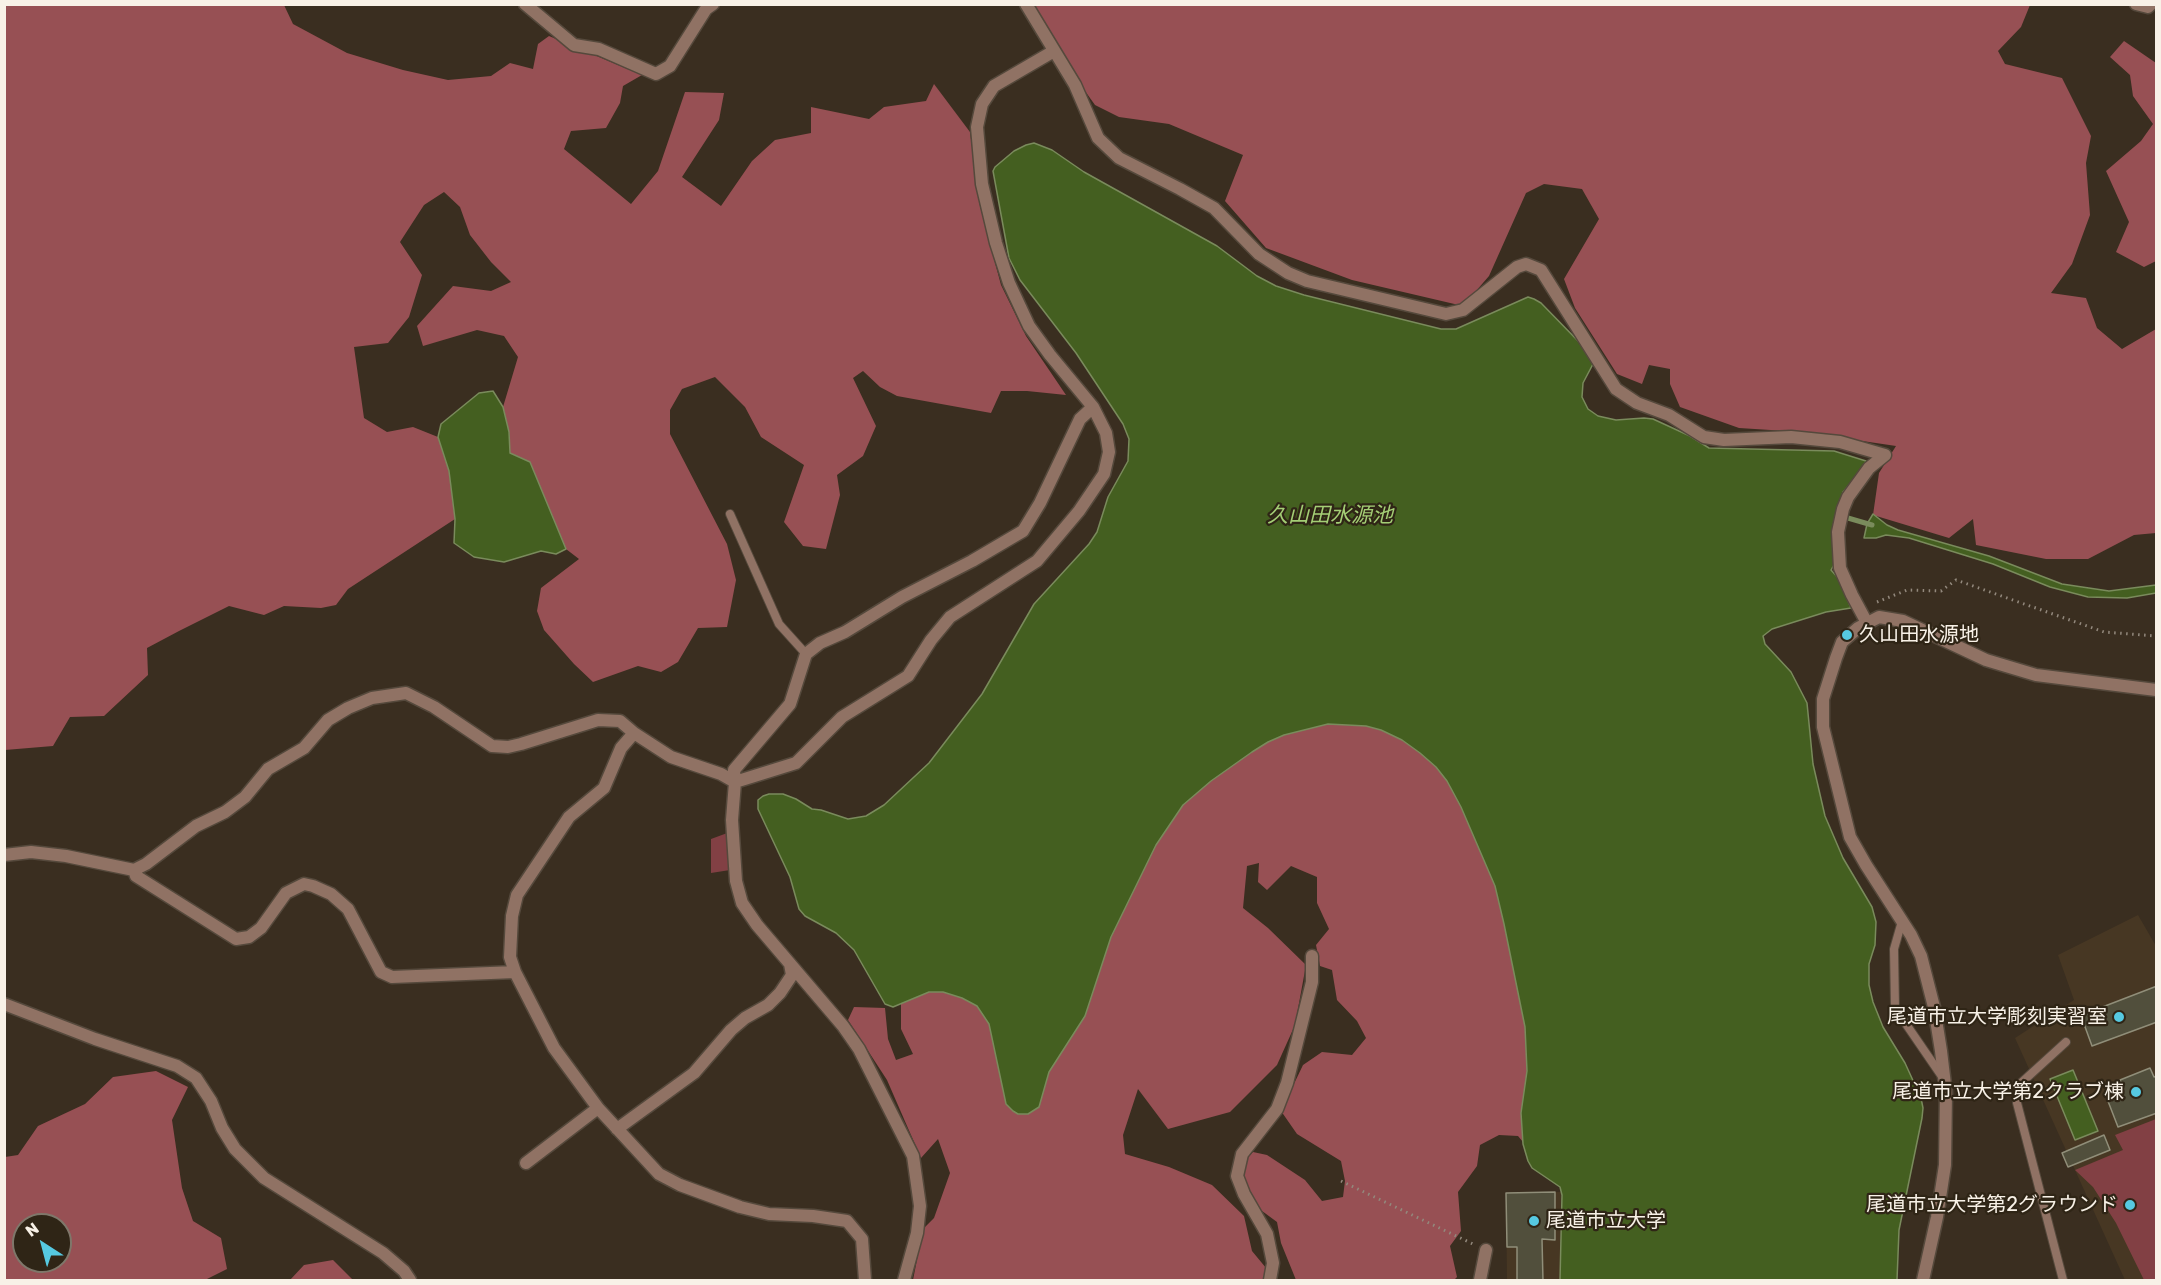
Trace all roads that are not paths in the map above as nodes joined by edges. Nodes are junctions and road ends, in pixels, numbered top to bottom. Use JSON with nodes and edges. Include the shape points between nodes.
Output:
{"nodes":[{"id":1,"x":525,"y":4,"type":"edge"},
{"id":2,"x":713,"y":4,"type":"edge"},
{"id":3,"x":1026,"y":4,"type":"edge"},
{"id":4,"x":2136,"y":4,"type":"edge"},
{"id":5,"x":2151,"y":4,"type":"edge"},
{"id":6,"x":1054,"y":51,"type":"junction"},
{"id":7,"x":1093,"y":407,"type":"junction"},
{"id":8,"x":730,"y":514,"type":"dead end"},
{"id":9,"x":1867,"y":623,"type":"junction"},
{"id":10,"x":806,"y":654,"type":"junction"},
{"id":11,"x":2157,"y":690,"type":"edge"},
{"id":12,"x":634,"y":734,"type":"junction"},
{"id":13,"x":735,"y":782,"type":"junction"},
{"id":14,"x":4,"y":855,"type":"edge"},
{"id":15,"x":134,"y":870,"type":"junction"},
{"id":16,"x":1902,"y":921,"type":"junction"},
{"id":17,"x":1312,"y":956,"type":"dead end"},
{"id":18,"x":790,"y":964,"type":"junction"},
{"id":19,"x":515,"y":972,"type":"junction"},
{"id":20,"x":4,"y":1004,"type":"edge"},
{"id":21,"x":2066,"y":1042,"type":"dead end"},
{"id":22,"x":1945,"y":1082,"type":"junction"},
{"id":23,"x":598,"y":1108,"type":"junction"},
{"id":24,"x":617,"y":1129,"type":"junction"},
{"id":25,"x":526,"y":1163,"type":"dead end"},
{"id":26,"x":1486,"y":1250,"type":"road end"},
{"id":27,"x":410,"y":1281,"type":"edge"},
{"id":28,"x":865,"y":1281,"type":"edge"},
{"id":29,"x":904,"y":1281,"type":"edge"},
{"id":30,"x":1270,"y":1281,"type":"edge"},
{"id":31,"x":1480,"y":1281,"type":"edge"},
{"id":32,"x":1923,"y":1281,"type":"edge"},
{"id":33,"x":2063,"y":1281,"type":"edge"}],
"edges":[{"from":1,"to":2,"type":"street","via":[[574,45],[599,49],[656,74],[670,66]]},
{"from":3,"to":6,"type":"street"},
{"from":4,"to":5,"type":"street"},
{"from":6,"to":7,"type":"street","via":[[994,86],[982,104],[977,127],[982,184],[1009,283],[1029,326]]},
{"from":6,"to":9,"type":"street","via":[[1075,85],[1098,138],[1119,158],[1214,208],[1259,254],[1288,273],[1306,281],[1446,314],[1463,310],[1516,267],[1526,264],[1541,270],[1616,389],[1637,403],[1669,415],[1704,437],[1791,437],[1840,442],[1885,455],[1869,468],[1848,496],[1838,531],[1840,568]]},
{"from":7,"to":10,"type":"street","via":[[1080,419],[1023,531]]},
{"from":7,"to":13,"type":"street","via":[[1106,432],[1109,452],[1104,474],[1037,561],[950,617],[908,676],[842,717],[795,763]]},
{"from":8,"to":10,"type":"lane","via":[[779,624]]},
{"from":9,"to":11,"type":"street","via":[[1879,617],[1903,621],[1986,660],[2036,675]]},
{"from":9,"to":16,"type":"street","via":[[1842,642],[1823,699],[1823,727],[1850,837]]},
{"from":10,"to":13,"type":"street","via":[[790,704],[734,770]]},
{"from":12,"to":13,"type":"street","via":[[671,758]]},
{"from":12,"to":15,"type":"street","via":[[620,721],[598,720],[521,744],[492,746],[434,707],[405,693],[372,698],[328,720],[304,748],[268,769],[245,797]]},
{"from":12,"to":19,"type":"street","via":[[621,748],[604,788],[569,817],[517,895],[510,957]]},
{"from":13,"to":18,"type":"street","via":[[732,820],[736,881],[742,903]]},
{"from":14,"to":15,"type":"street","via":[[32,852]]},
{"from":15,"to":19,"type":"street","via":[[136,876],[236,939],[249,937],[261,928],[286,893],[304,884],[331,894],[348,909],[381,972],[392,977]]},
{"from":16,"to":22,"type":"street","via":[[1921,956],[1934,1007]]},
{"from":16,"to":22,"type":"lane","via":[[1894,949],[1895,1008]]},
{"from":17,"to":30,"type":"street","via":[[1312,982],[1287,1083],[1276,1108],[1242,1154],[1237,1176],[1267,1234],[1274,1263]]},
{"from":18,"to":24,"type":"street","via":[[792,975],[768,1005],[731,1030],[694,1073]]},
{"from":18,"to":29,"type":"street","via":[[859,1049],[914,1156],[920,1206]]},
{"from":19,"to":23,"type":"street","via":[[554,1048]]},
{"from":20,"to":27,"type":"street","via":[[177,1066],[196,1078],[235,1149],[264,1178],[383,1254]]},
{"from":21,"to":33,"type":"lane","via":[[2021,1083],[2017,1103]]},
{"from":22,"to":32,"type":"street","via":[[1945,1165]]},
{"from":23,"to":24,"type":"street"},
{"from":23,"to":25,"type":"street"},
{"from":24,"to":28,"type":"street","via":[[659,1174],[680,1185],[769,1214],[848,1221],[862,1239]]},
{"from":26,"to":31,"type":"street"}]}
